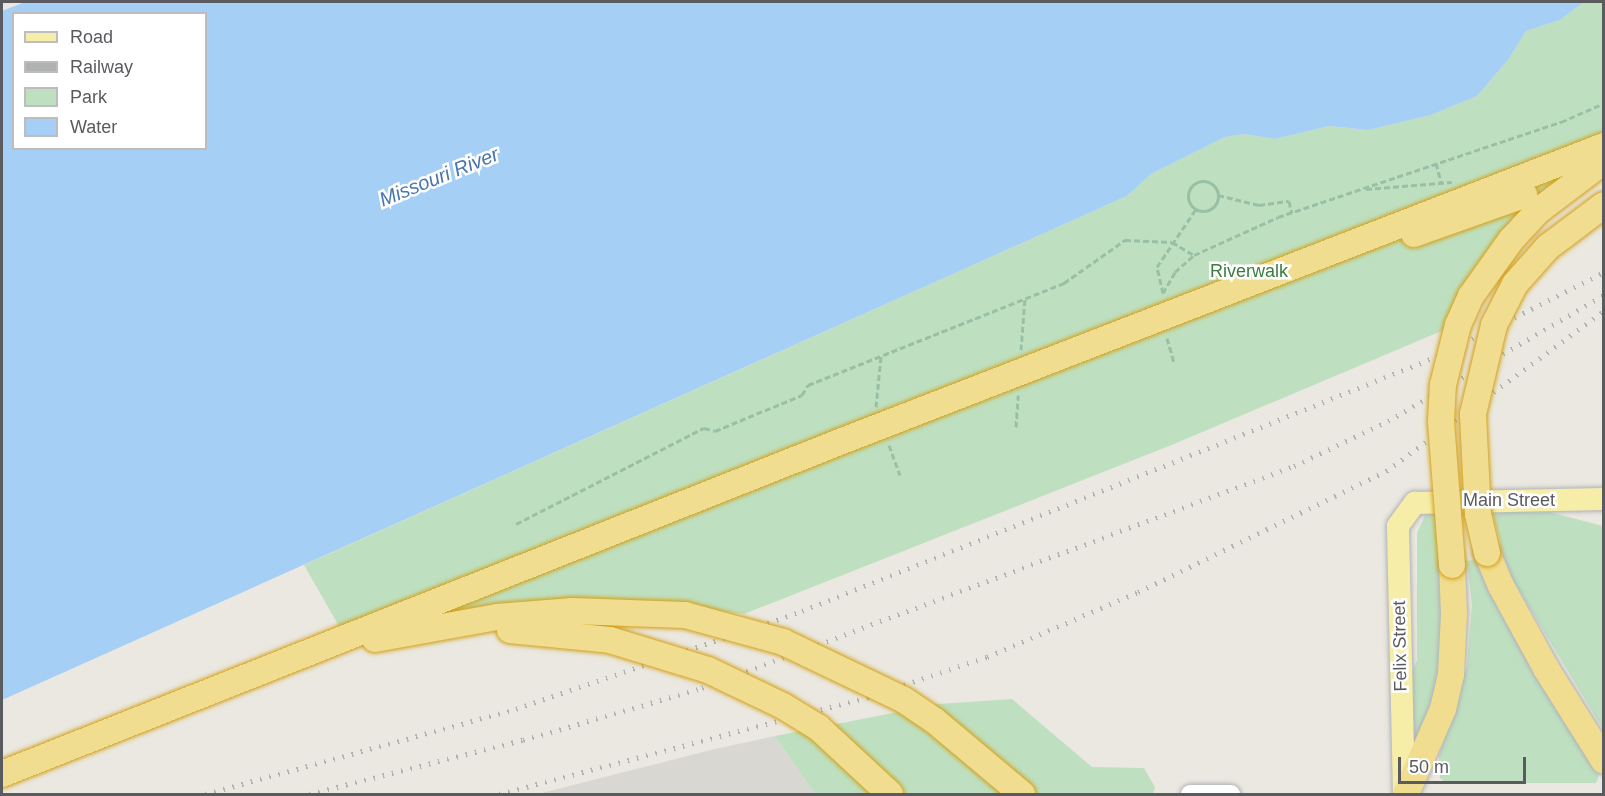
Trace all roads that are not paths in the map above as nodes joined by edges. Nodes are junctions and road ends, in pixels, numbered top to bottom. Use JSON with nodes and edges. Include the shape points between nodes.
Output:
{"nodes":[{"id":1,"x":1604,"y":146,"type":"edge"},
{"id":2,"x":1604,"y":163,"type":"edge"},
{"id":3,"x":1604,"y":205,"type":"edge"},
{"id":4,"x":1604,"y":499,"type":"edge"},
{"id":5,"x":1415,"y":503,"type":"joint"},
{"id":6,"x":466,"y":592,"type":"junction"},
{"id":7,"x":334,"y":646,"type":"junction"},
{"id":8,"x":299,"y":658,"type":"junction"},
{"id":9,"x":1604,"y":761,"type":"edge"},
{"id":10,"x":2,"y":773,"type":"edge"},
{"id":11,"x":890,"y":795,"type":"edge"},
{"id":12,"x":1023,"y":795,"type":"edge"},
{"id":13,"x":1190,"y":795,"type":"edge"},
{"id":14,"x":1231,"y":795,"type":"edge"},
{"id":15,"x":1405,"y":795,"type":"edge"}],
"edges":[{"from":1,"to":6,"type":"highway","bridge":true,"via":[[837,442]]},
{"from":2,"to":6,"type":"highway","bridge":true,"via":[[1447,224],[1242,285]]},
{"from":2,"to":15,"type":"highway","bridge":true,"via":[[1538,211],[1511,240],[1471,296],[1458,325],[1443,385],[1441,421],[1455,614],[1451,675],[1443,709]]},
{"from":3,"to":9,"type":"highway","bridge":true,"via":[[1548,247],[1515,284],[1494,325],[1473,414],[1478,514],[1487,553],[1541,660]]},
{"from":4,"to":5,"type":"main road","name":"Main Street"},
{"from":5,"to":15,"type":"main road","name":"Felix Street","via":[[1398,526]]},
{"from":6,"to":7,"type":"highway","bridge":true},
{"from":6,"to":8,"type":"highway","bridge":true},
{"from":7,"to":10,"type":"highway","bridge":true},
{"from":7,"to":12,"type":"highway","bridge":true,"via":[[497,617],[573,611],[685,615],[783,642],[904,700]]},
{"from":8,"to":10,"type":"highway","bridge":true},
{"from":8,"to":11,"type":"highway","bridge":true,"via":[[400,633],[546,631],[610,640],[708,670],[783,706],[819,728]]},
{"from":13,"to":14,"type":"street"}]}
